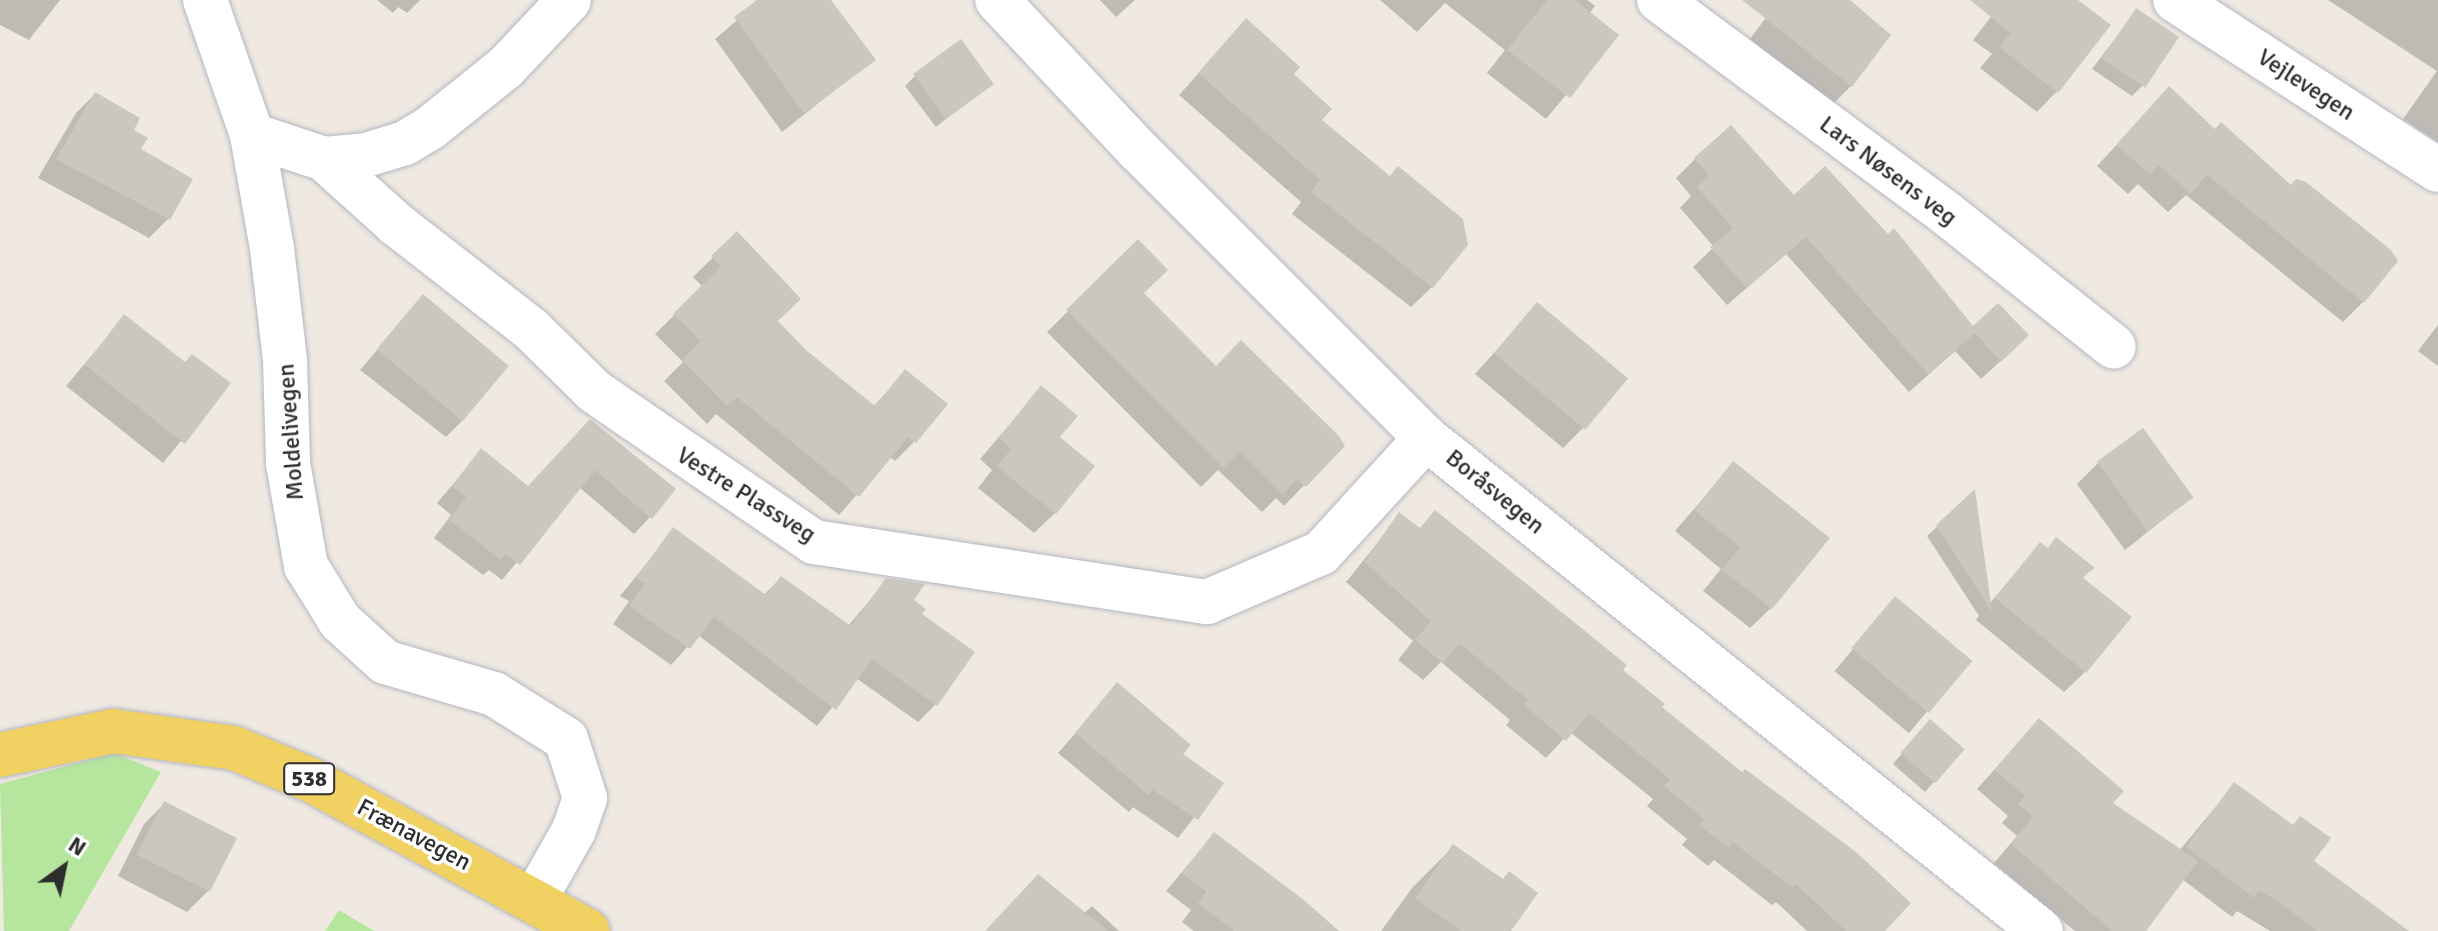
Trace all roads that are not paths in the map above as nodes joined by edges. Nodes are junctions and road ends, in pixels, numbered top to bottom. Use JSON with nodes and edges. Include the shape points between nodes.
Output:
{"nodes":[{"id":1,"x":205,"y":0,"type":"edge"},
{"id":2,"x":569,"y":0,"type":"edge"},
{"id":3,"x":997,"y":0,"type":"edge"},
{"id":4,"x":1659,"y":0,"type":"edge"},
{"id":5,"x":2175,"y":0,"type":"edge"},
{"id":6,"x":252,"y":135,"type":"junction"},
{"id":7,"x":324,"y":159,"type":"junction"},
{"id":8,"x":2438,"y":170,"type":"edge"},
{"id":9,"x":2114,"y":347,"type":"dead end"},
{"id":10,"x":1426,"y":438,"type":"junction"},
{"id":11,"x":0,"y":755,"type":"edge"},
{"id":12,"x":535,"y":899,"type":"junction"},
{"id":13,"x":588,"y":931,"type":"edge"},
{"id":14,"x":2041,"y":931,"type":"edge"}],
"edges":[{"from":1,"to":6,"type":"street","name":"Moldelivegen"},
{"from":2,"to":7,"type":"street","via":[[505,68],[430,128],[405,143],[366,155]]},
{"from":3,"to":10,"type":"street","name":"Boråsvegen","via":[[1138,150]]},
{"from":4,"to":9,"type":"street","name":"Lars Nøsens veg","via":[[1947,214]]},
{"from":5,"to":8,"type":"street","name":"Vejlevegen"},
{"from":6,"to":7,"type":"street","name":"Vestre Plassveg"},
{"from":6,"to":12,"type":"street","name":"Moldelivegen","via":[[272,248],[285,360],[288,463],[306,566],[340,621],[385,662],[494,694],[566,739],[585,798],[574,830]]},
{"from":7,"to":10,"type":"street","name":"Vestre Plassveg","via":[[396,224],[532,330],[594,391],[814,542],[1207,602],[1321,553]]},
{"from":10,"to":14,"type":"street","name":"Boråsvegen"},
{"from":11,"to":12,"type":"main road","name":"Frænavegen","number":"538","via":[[113,731],[234,748],[311,780]]},
{"from":12,"to":13,"type":"main road","name":"Frænavegen","number":"538"}]}
